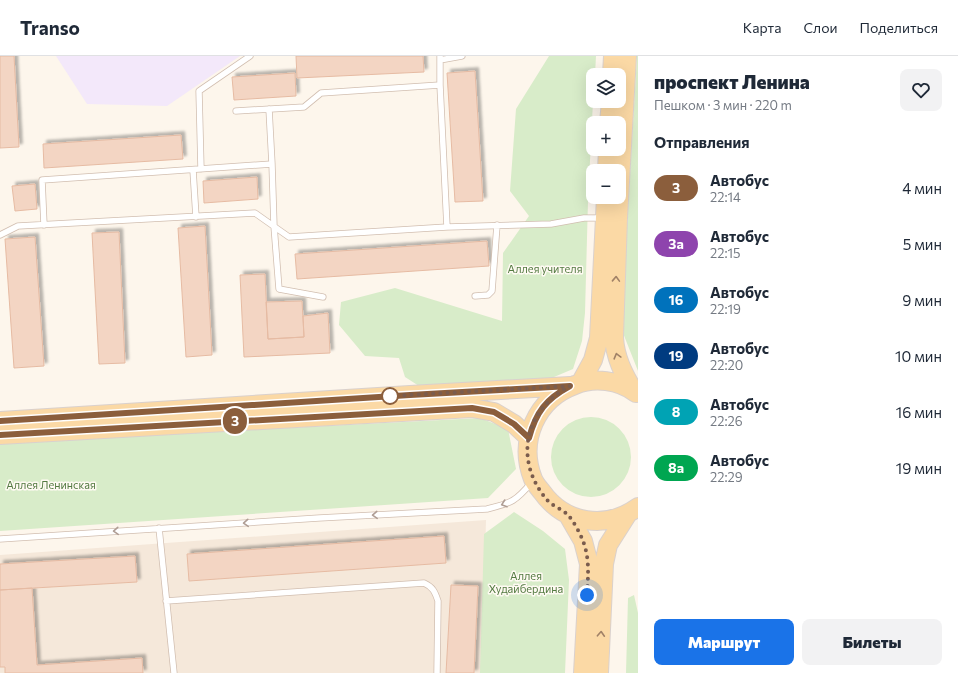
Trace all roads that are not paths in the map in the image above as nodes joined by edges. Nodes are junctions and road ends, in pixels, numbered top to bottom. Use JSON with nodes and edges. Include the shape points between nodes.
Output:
{"nodes":[{"id":1,"x":250,"y":56,"type":"edge"},
{"id":2,"x":462,"y":56,"type":"edge"},
{"id":3,"x":613,"y":56,"type":"edge"},
{"id":4,"x":627,"y":56,"type":"edge"},
{"id":5,"x":440,"y":58,"type":"edge"},
{"id":6,"x":612,"y":68,"type":"edge"},
{"id":7,"x":440,"y":85,"type":"junction"},
{"id":8,"x":269,"y":109,"type":"junction"},
{"id":9,"x":236,"y":111,"type":"dead end"},
{"id":10,"x":272,"y":164,"type":"junction"},
{"id":11,"x":201,"y":169,"type":"junction"},
{"id":12,"x":193,"y":170,"type":"junction"},
{"id":13,"x":608,"y":204,"type":"edge"},
{"id":14,"x":196,"y":217,"type":"junction"},
{"id":15,"x":611,"y":218,"type":"junction"},
{"id":16,"x":44,"y":225,"type":"junction"},
{"id":17,"x":498,"y":225,"type":"junction"},
{"id":18,"x":274,"y":226,"type":"junction"},
{"id":19,"x":448,"y":227,"type":"junction"},
{"id":20,"x":0,"y":235,"type":"edge"},
{"id":21,"x":476,"y":296,"type":"dead end"},
{"id":22,"x":323,"y":297,"type":"dead end"},
{"id":23,"x":607,"y":318,"type":"junction"},
{"id":24,"x":575,"y":384,"type":"junction"},
{"id":25,"x":635,"y":392,"type":"edge"},
{"id":26,"x":0,"y":421,"type":"edge"},
{"id":27,"x":0,"y":435,"type":"edge"},
{"id":28,"x":529,"y":438,"type":"junction"},
{"id":29,"x":534,"y":480,"type":"junction"},
{"id":30,"x":633,"y":511,"type":"edge"},
{"id":31,"x":568,"y":515,"type":"junction"},
{"id":32,"x":159,"y":528,"type":"junction"},
{"id":33,"x":0,"y":539,"type":"edge"},
{"id":34,"x":166,"y":601,"type":"junction"},
{"id":35,"x":174,"y":673,"type":"edge"},
{"id":36,"x":437,"y":673,"type":"edge"},
{"id":37,"x":583,"y":673,"type":"edge"},
{"id":38,"x":599,"y":673,"type":"edge"}],
"edges":[{"from":1,"to":11,"type":"lane","via":[[199,91]]},
{"from":2,"to":5,"type":"lane"},
{"from":3,"to":6,"type":"main road"},
{"from":4,"to":15,"type":"main road"},
{"from":5,"to":7,"type":"lane"},
{"from":7,"to":8,"type":"lane","via":[[320,93],[304,107]]},
{"from":7,"to":19,"type":"lane"},
{"from":8,"to":9,"type":"lane"},
{"from":8,"to":10,"type":"lane"},
{"from":10,"to":11,"type":"lane"},
{"from":10,"to":18,"type":"lane"},
{"from":11,"to":12,"type":"lane"},
{"from":12,"to":14,"type":"lane"},
{"from":12,"to":16,"type":"lane","via":[[42,180]]},
{"from":13,"to":15,"type":"main road"},
{"from":14,"to":16,"type":"lane"},
{"from":14,"to":18,"type":"lane","via":[[255,214]]},
{"from":15,"to":17,"type":"lane","via":[[584,218],[551,224]]},
{"from":15,"to":23,"type":"main road"},
{"from":16,"to":20,"type":"lane","via":[[18,226]]},
{"from":17,"to":19,"type":"lane"},
{"from":17,"to":21,"type":"lane","via":[[492,291],[488,295]]},
{"from":18,"to":19,"type":"lane","via":[[289,237]]},
{"from":18,"to":22,"type":"lane","via":[[279,289]]},
{"from":23,"to":24,"type":"main road","via":[[593,360]]},
{"from":25,"to":23,"type":"main road","one_way":true,"via":[[616,355],[614,337]]},
{"from":24,"to":25,"type":"main road","via":[[599,380]]},
{"from":24,"to":26,"type":"main road"},
{"from":24,"to":28,"type":"main road","via":[[544,405]]},
{"from":27,"to":28,"type":"main road","via":[[472,408],[494,412],[514,424]]},
{"from":28,"to":29,"type":"main road","via":[[528,458]]},
{"from":29,"to":31,"type":"main road","via":[[549,502]]},
{"from":29,"to":32,"type":"lane","one_way":true,"via":[[520,496],[507,504],[487,509]]},
{"from":30,"to":31,"type":"main road","via":[[612,520],[587,521]]},
{"from":38,"to":30,"type":"main road","one_way":true,"via":[[604,564],[608,545]]},
{"from":31,"to":37,"type":"main road","via":[[583,541],[589,564]]},
{"from":32,"to":33,"type":"lane","one_way":true},
{"from":32,"to":34,"type":"lane"},
{"from":34,"to":35,"type":"lane"},
{"from":34,"to":36,"type":"lane","via":[[424,584],[436,592],[438,601]]}]}
